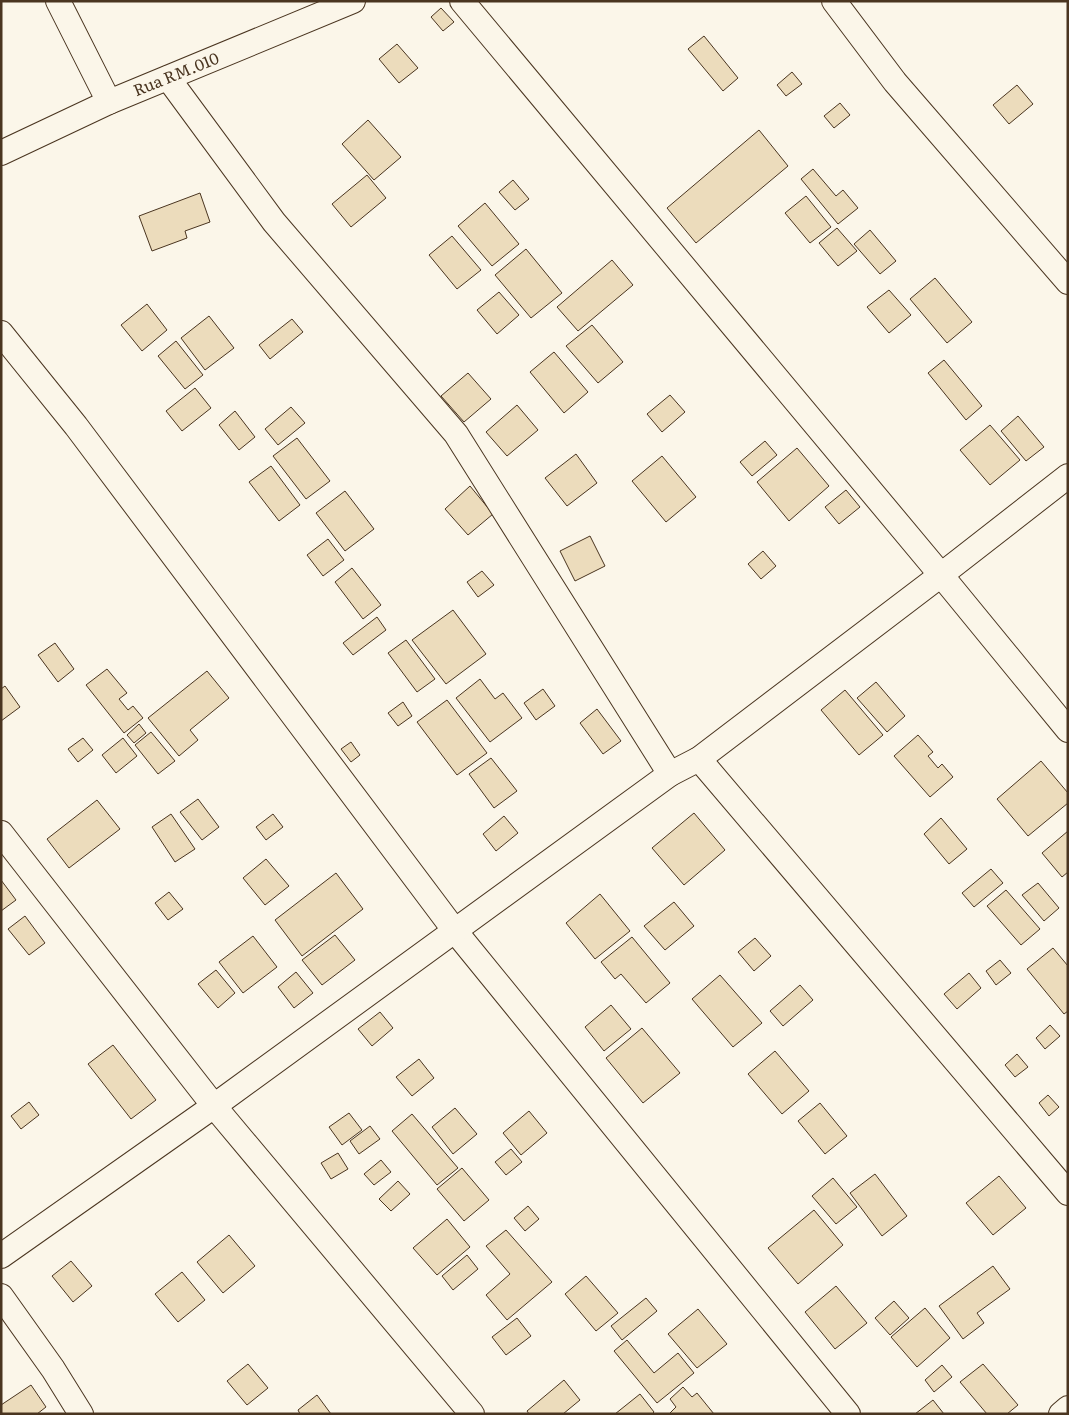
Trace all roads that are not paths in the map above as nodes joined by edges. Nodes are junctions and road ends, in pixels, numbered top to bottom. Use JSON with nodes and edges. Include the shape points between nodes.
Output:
{"nodes":[{"id":1,"x":58,"y":1,"type":"edge"},
{"id":2,"x":353,"y":1,"type":"edge"},
{"id":3,"x":462,"y":1,"type":"edge"},
{"id":4,"x":834,"y":1,"type":"edge"},
{"id":5,"x":168,"y":78,"type":"junction"},
{"id":6,"x":109,"y":102,"type":"junction"},
{"id":7,"x":1,"y":153,"type":"edge"},
{"id":8,"x":1068,"y":282,"type":"edge"},
{"id":9,"x":1,"y":333,"type":"edge"},
{"id":10,"x":1068,"y":476,"type":"edge"},
{"id":11,"x":941,"y":575,"type":"junction"},
{"id":12,"x":1068,"y":730,"type":"edge"},
{"id":13,"x":699,"y":759,"type":"junction"},
{"id":14,"x":670,"y":774,"type":"junction"},
{"id":15,"x":1,"y":832,"type":"edge"},
{"id":16,"x":456,"y":932,"type":"junction"},
{"id":17,"x":214,"y":1106,"type":"junction"},
{"id":18,"x":1068,"y":1193,"type":"edge"},
{"id":19,"x":1,"y":1256,"type":"edge"},
{"id":20,"x":1,"y":1296,"type":"edge"},
{"id":21,"x":1068,"y":1408,"type":"edge"},
{"id":22,"x":81,"y":1414,"type":"edge"},
{"id":23,"x":472,"y":1414,"type":"edge"},
{"id":24,"x":848,"y":1414,"type":"edge"},
{"id":25,"x":1061,"y":1414,"type":"edge"}],
"edges":[{"from":1,"to":6,"type":"street"},
{"from":2,"to":5,"type":"street","name":"Rua RM.010"},
{"from":3,"to":11,"type":"street"},
{"from":4,"to":8,"type":"street","via":[[895,82]]},
{"from":5,"to":6,"type":"street","name":"Rua RM.010"},
{"from":5,"to":14,"type":"street","via":[[274,222],[456,434]]},
{"from":6,"to":7,"type":"street","name":"Rua RM.010"},
{"from":9,"to":16,"type":"street","via":[[76,426]]},
{"from":10,"to":11,"type":"street"},
{"from":11,"to":12,"type":"street"},
{"from":11,"to":13,"type":"street"},
{"from":13,"to":14,"type":"street"},
{"from":13,"to":18,"type":"street"},
{"from":14,"to":16,"type":"street"},
{"from":15,"to":17,"type":"street"},
{"from":16,"to":17,"type":"street"},
{"from":16,"to":24,"type":"street"},
{"from":17,"to":19,"type":"street"},
{"from":17,"to":23,"type":"street"},
{"from":20,"to":22,"type":"street","via":[[54,1369]]},
{"from":21,"to":25,"type":"street"}]}
